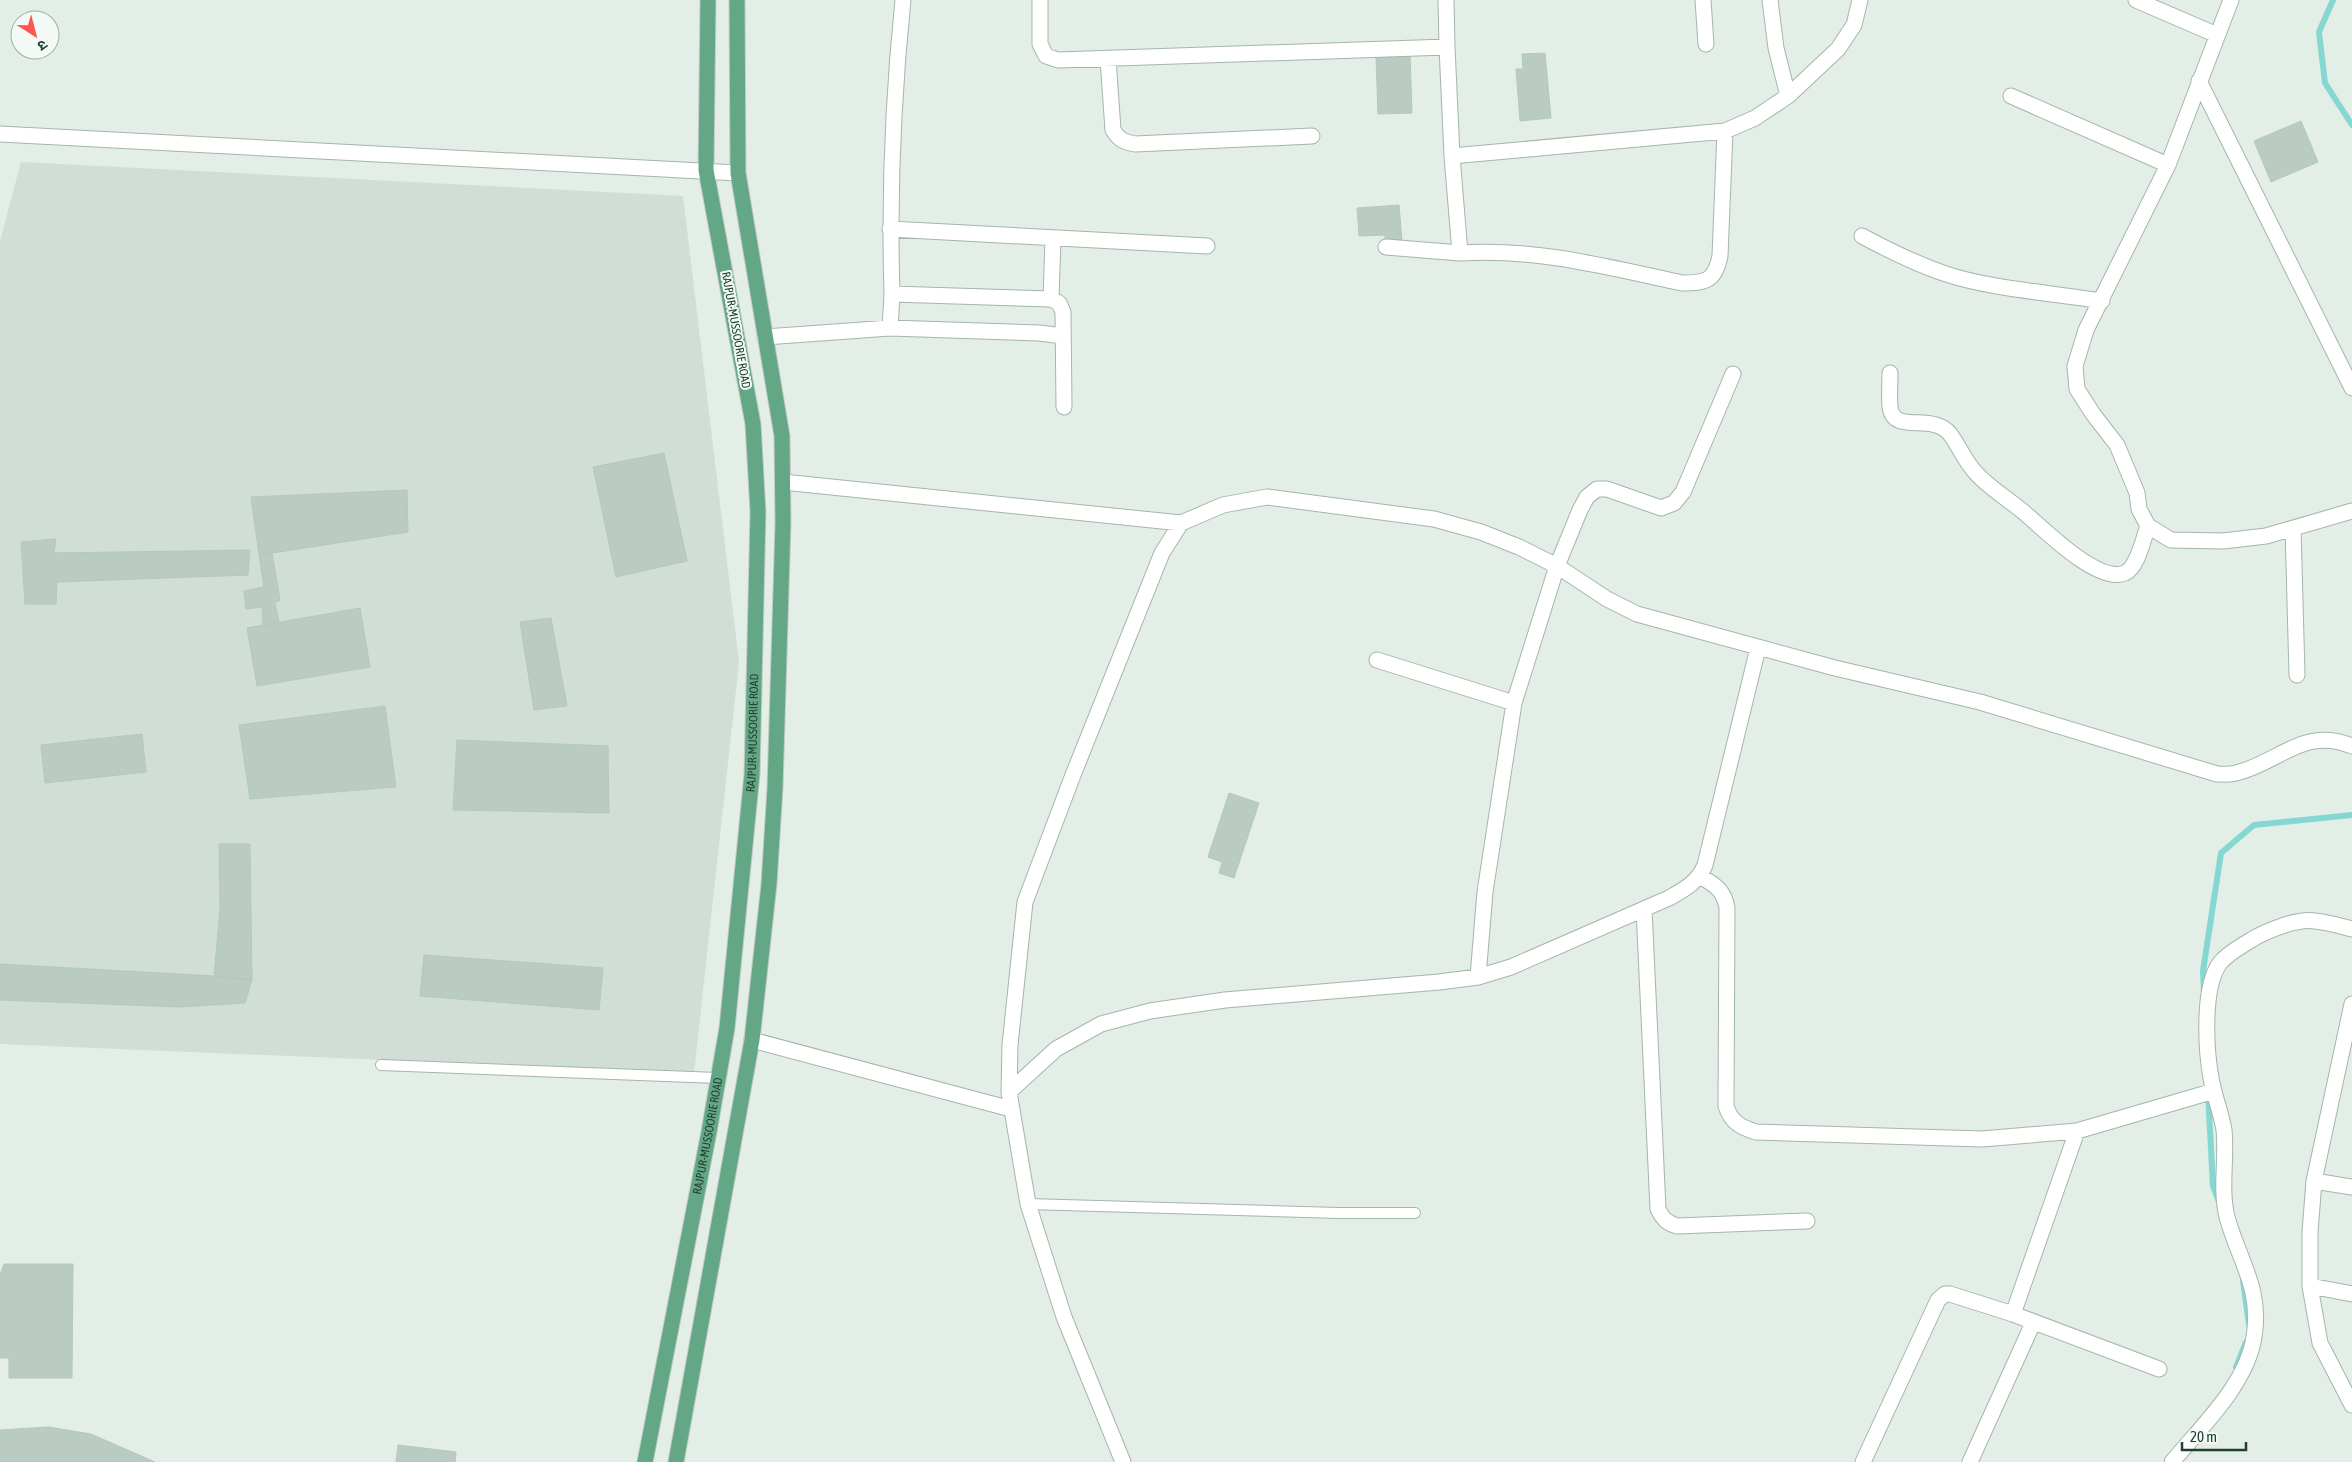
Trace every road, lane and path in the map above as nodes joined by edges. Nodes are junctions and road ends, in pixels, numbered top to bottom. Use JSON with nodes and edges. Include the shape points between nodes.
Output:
{"nodes":[{"id":1,"x":708,"y":0,"type":"edge"},
{"id":2,"x":737,"y":0,"type":"edge"},
{"id":3,"x":903,"y":0,"type":"edge"},
{"id":4,"x":1040,"y":0,"type":"edge"},
{"id":5,"x":1446,"y":0,"type":"edge"},
{"id":6,"x":1703,"y":0,"type":"edge"},
{"id":7,"x":1770,"y":0,"type":"edge"},
{"id":8,"x":1860,"y":0,"type":"edge"},
{"id":9,"x":2136,"y":0,"type":"edge"},
{"id":10,"x":2231,"y":0,"type":"edge"},
{"id":11,"x":2217,"y":35,"type":"junction"},
{"id":12,"x":1706,"y":44,"type":"dead end"},
{"id":13,"x":1446,"y":47,"type":"junction"},
{"id":14,"x":1108,"y":59,"type":"junction"},
{"id":15,"x":2199,"y":81,"type":"junction"},
{"id":16,"x":1788,"y":96,"type":"junction"},
{"id":17,"x":2011,"y":96,"type":"dead end"},
{"id":18,"x":1725,"y":131,"type":"junction"},
{"id":19,"x":0,"y":134,"type":"edge"},
{"id":20,"x":1312,"y":136,"type":"dead end"},
{"id":21,"x":1452,"y":156,"type":"junction"},
{"id":22,"x":2168,"y":165,"type":"junction"},
{"id":23,"x":706,"y":170,"type":"junction"},
{"id":24,"x":738,"y":173,"type":"junction"},
{"id":25,"x":890,"y":230,"type":"junction"},
{"id":26,"x":1862,"y":236,"type":"dead end"},
{"id":27,"x":1053,"y":238,"type":"junction"},
{"id":28,"x":1207,"y":246,"type":"dead end"},
{"id":29,"x":1386,"y":247,"type":"dead end"},
{"id":30,"x":1460,"y":253,"type":"junction"},
{"id":31,"x":892,"y":294,"type":"junction"},
{"id":32,"x":1051,"y":299,"type":"junction"},
{"id":33,"x":2102,"y":301,"type":"junction"},
{"id":34,"x":890,"y":328,"type":"junction"},
{"id":35,"x":1063,"y":336,"type":"junction"},
{"id":36,"x":765,"y":337,"type":"junction"},
{"id":37,"x":1890,"y":373,"type":"dead end"},
{"id":38,"x":1733,"y":374,"type":"dead end"},
{"id":39,"x":2352,"y":388,"type":"edge"},
{"id":40,"x":1064,"y":407,"type":"dead end"},
{"id":41,"x":783,"y":482,"type":"junction"},
{"id":42,"x":2352,"y":511,"type":"edge"},
{"id":43,"x":1181,"y":523,"type":"junction"},
{"id":44,"x":2148,"y":526,"type":"junction"},
{"id":45,"x":2293,"y":528,"type":"junction"},
{"id":46,"x":1557,"y":566,"type":"junction"},
{"id":47,"x":1758,"y":648,"type":"junction"},
{"id":48,"x":1377,"y":660,"type":"dead end"},
{"id":49,"x":2297,"y":675,"type":"dead end"},
{"id":50,"x":1514,"y":703,"type":"junction"},
{"id":51,"x":2352,"y":746,"type":"edge"},
{"id":52,"x":1700,"y":876,"type":"junction"},
{"id":53,"x":1644,"y":909,"type":"junction"},
{"id":54,"x":2352,"y":928,"type":"edge"},
{"id":55,"x":1478,"y":977,"type":"junction"},
{"id":56,"x":2352,"y":1004,"type":"edge"},
{"id":57,"x":752,"y":1040,"type":"junction"},
{"id":58,"x":382,"y":1065,"type":"dead end"},
{"id":59,"x":718,"y":1078,"type":"junction"},
{"id":60,"x":2212,"y":1091,"type":"junction"},
{"id":61,"x":1009,"y":1092,"type":"junction"},
{"id":62,"x":1012,"y":1109,"type":"junction"},
{"id":63,"x":2077,"y":1132,"type":"junction"},
{"id":64,"x":2314,"y":1181,"type":"junction"},
{"id":65,"x":2352,"y":1187,"type":"edge"},
{"id":66,"x":1028,"y":1204,"type":"junction"},
{"id":67,"x":1415,"y":1213,"type":"dead end"},
{"id":68,"x":1808,"y":1221,"type":"dead end"},
{"id":69,"x":2310,"y":1286,"type":"junction"},
{"id":70,"x":2352,"y":1294,"type":"edge"},
{"id":71,"x":2013,"y":1314,"type":"junction"},
{"id":72,"x":2032,"y":1322,"type":"junction"},
{"id":73,"x":2159,"y":1369,"type":"dead end"},
{"id":74,"x":2352,"y":1405,"type":"edge"},
{"id":75,"x":645,"y":1462,"type":"edge"},
{"id":76,"x":676,"y":1462,"type":"edge"},
{"id":77,"x":1124,"y":1462,"type":"edge"},
{"id":78,"x":1862,"y":1462,"type":"edge"},
{"id":79,"x":1970,"y":1462,"type":"edge"},
{"id":80,"x":2172,"y":1462,"type":"edge"}],
"edges":[{"from":1,"to":23,"type":"main road","name":"RAJPUR-MUSSOORIE ROAD"},
{"from":2,"to":24,"type":"main road","name":"RAJPUR-MUSSOORIE ROAD"},
{"from":3,"to":25,"type":"street","via":[[897,60]]},
{"from":4,"to":14,"type":"street","via":[[1040,44],[1046,56],[1058,60]]},
{"from":5,"to":13,"type":"street"},
{"from":6,"to":12,"type":"street"},
{"from":7,"to":16,"type":"street","via":[[1776,48]]},
{"from":8,"to":16,"type":"street","via":[[1854,25],[1838,49]]},
{"from":9,"to":11,"type":"street"},
{"from":10,"to":11,"type":"street"},
{"from":11,"to":15,"type":"street"},
{"from":13,"to":14,"type":"street"},
{"from":13,"to":21,"type":"street"},
{"from":14,"to":20,"type":"street","via":[[1113,130],[1125,142]]},
{"from":15,"to":22,"type":"street"},
{"from":15,"to":39,"type":"street"},
{"from":16,"to":18,"type":"street","via":[[1755,118]]},
{"from":17,"to":22,"type":"street"},
{"from":18,"to":21,"type":"street"},
{"from":18,"to":30,"type":"street","via":[[1720,256],[1718,268],[1711,278],[1697,283],[1682,283],[1547,255],[1494,251]]},
{"from":19,"to":23,"type":"street"},
{"from":21,"to":30,"type":"street"},
{"from":22,"to":33,"type":"street"},
{"from":23,"to":24,"type":"street"},
{"from":23,"to":59,"type":"main road","name":"RAJPUR-MUSSOORIE ROAD","via":[[753,424],[758,512],[752,774],[728,1019]]},
{"from":24,"to":36,"type":"main road","name":"RAJPUR-MUSSOORIE ROAD"},
{"from":25,"to":27,"type":"street"},
{"from":25,"to":31,"type":"street"},
{"from":26,"to":33,"type":"street","via":[[1944,274]]},
{"from":27,"to":28,"type":"street"},
{"from":27,"to":32,"type":"street"},
{"from":29,"to":30,"type":"street"},
{"from":31,"to":32,"type":"street"},
{"from":31,"to":34,"type":"street"},
{"from":32,"to":35,"type":"street","via":[[1059,303],[1063,312]]},
{"from":33,"to":44,"type":"street","via":[[2086,330],[2075,366],[2077,389],[2117,445]]},
{"from":34,"to":35,"type":"street"},
{"from":34,"to":36,"type":"street"},
{"from":35,"to":40,"type":"street"},
{"from":36,"to":41,"type":"main road","name":"RAJPUR-MUSSOORIE ROAD","via":[[782,436]]},
{"from":37,"to":44,"type":"street","via":[[1890,409],[1895,418],[1903,422],[1933,422],[1944,428],[1974,471],[1999,496],[2026,514],[2078,559],[2119,575],[2127,572],[2134,565]]},
{"from":38,"to":46,"type":"street","via":[[1683,492],[1674,503],[1661,508],[1607,489],[1597,489],[1587,497],[1580,510]]},
{"from":41,"to":43,"type":"street"},
{"from":41,"to":57,"type":"main road","name":"RAJPUR-MUSSOORIE ROAD","via":[[774,798],[769,884]]},
{"from":42,"to":45,"type":"street"},
{"from":43,"to":46,"type":"street","via":[[1223,505],[1267,498],[1434,519],[1481,532]]},
{"from":43,"to":61,"type":"street","via":[[1162,553],[1076,765],[1025,902],[1010,1045]]},
{"from":44,"to":45,"type":"street","via":[[2171,540],[2223,541],[2266,536]]},
{"from":45,"to":49,"type":"street"},
{"from":46,"to":47,"type":"street","via":[[1607,599],[1637,614]]},
{"from":46,"to":50,"type":"street"},
{"from":47,"to":51,"type":"street","via":[[1980,702],[2217,774],[2235,774],[2255,767],[2304,742],[2340,741]]},
{"from":47,"to":52,"type":"street"},
{"from":48,"to":50,"type":"street"},
{"from":50,"to":55,"type":"street","via":[[1485,892]]},
{"from":52,"to":53,"type":"street","via":[[1689,887]]},
{"from":52,"to":63,"type":"street","via":[[1718,887],[1726,897],[1726,1106],[1734,1122],[1756,1132],[1982,1139]]},
{"from":53,"to":55,"type":"street","via":[[1511,967]]},
{"from":53,"to":68,"type":"street","via":[[1658,1209],[1663,1219],[1677,1226]]},
{"from":54,"to":60,"type":"street","via":[[2313,920],[2279,927],[2255,938],[2220,963],[2212,979],[2208,1015]]},
{"from":55,"to":61,"type":"street","via":[[1225,1000],[1150,1011],[1100,1024],[1078,1036],[1056,1049]]},
{"from":56,"to":64,"type":"street"},
{"from":57,"to":62,"type":"street"},
{"from":57,"to":76,"type":"main road","name":"RAJPUR-MUSSOORIE ROAD"},
{"from":58,"to":59,"type":"lane"},
{"from":59,"to":75,"type":"main road","name":"RAJPUR-MUSSOORIE ROAD"},
{"from":60,"to":63,"type":"street"},
{"from":60,"to":80,"type":"street","via":[[2224,1130],[2227,1215],[2255,1296],[2254,1339],[2231,1390]]},
{"from":61,"to":62,"type":"street"},
{"from":62,"to":66,"type":"street"},
{"from":63,"to":71,"type":"street"},
{"from":64,"to":65,"type":"street"},
{"from":64,"to":69,"type":"street"},
{"from":66,"to":67,"type":"lane"},
{"from":66,"to":77,"type":"street","via":[[1064,1317]]},
{"from":69,"to":70,"type":"street"},
{"from":69,"to":74,"type":"street","via":[[2320,1343]]},
{"from":71,"to":72,"type":"street"},
{"from":71,"to":78,"type":"street","via":[[1950,1294],[1940,1297]]},
{"from":72,"to":73,"type":"street"},
{"from":72,"to":79,"type":"street"}]}
